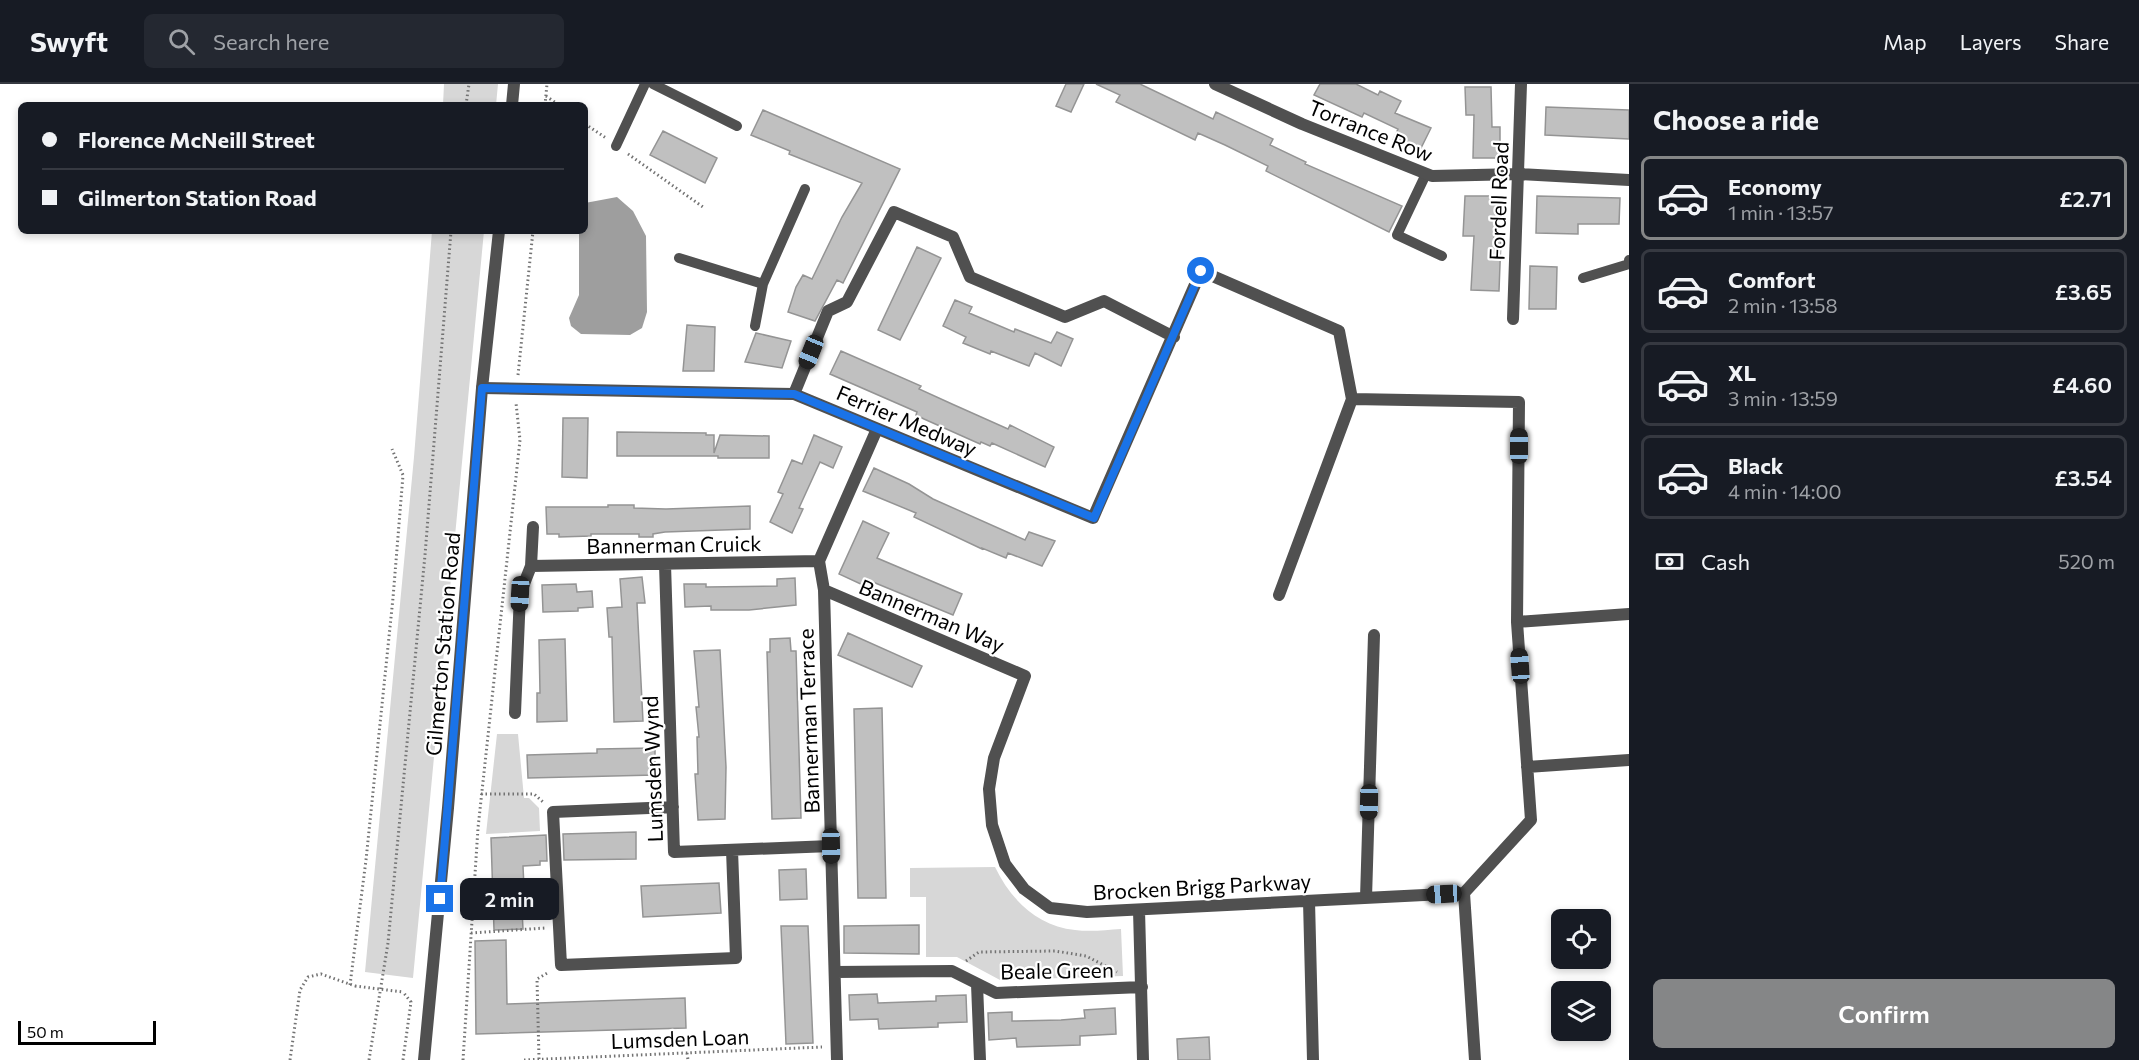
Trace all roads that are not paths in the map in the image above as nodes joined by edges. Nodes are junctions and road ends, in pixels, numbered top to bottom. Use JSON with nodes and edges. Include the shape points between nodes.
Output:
{"nodes":[{"id":1,"x":514,"y":84,"type":"edge"},
{"id":2,"x":645,"y":84,"type":"edge"},
{"id":3,"x":653,"y":84,"type":"edge"},
{"id":4,"x":1215,"y":84,"type":"edge"},
{"id":5,"x":1521,"y":84,"type":"edge"},
{"id":6,"x":512,"y":102,"type":"edge"},
{"id":7,"x":736,"y":126,"type":"dead end"},
{"id":8,"x":616,"y":146,"type":"road end"},
{"id":9,"x":1426,"y":174,"type":"junction"},
{"id":10,"x":1519,"y":174,"type":"junction"},
{"id":11,"x":1629,"y":180,"type":"edge"},
{"id":12,"x":804,"y":189,"type":"dead end"},
{"id":13,"x":499,"y":234,"type":"edge"},
{"id":14,"x":1442,"y":256,"type":"dead end"},
{"id":15,"x":679,"y":258,"type":"dead end"},
{"id":16,"x":1629,"y":260,"type":"edge"},
{"id":17,"x":1583,"y":278,"type":"dead end"},
{"id":18,"x":763,"y":284,"type":"junction"},
{"id":19,"x":1514,"y":319,"type":"dead end"},
{"id":20,"x":755,"y":326,"type":"dead end"},
{"id":21,"x":1174,"y":337,"type":"junction"},
{"id":22,"x":482,"y":388,"type":"junction"},
{"id":23,"x":794,"y":394,"type":"junction"},
{"id":24,"x":1352,"y":399,"type":"junction"},
{"id":25,"x":877,"y":429,"type":"junction"},
{"id":26,"x":533,"y":527,"type":"dead end"},
{"id":27,"x":819,"y":561,"type":"junction"},
{"id":28,"x":665,"y":564,"type":"junction"},
{"id":29,"x":531,"y":566,"type":"junction"},
{"id":30,"x":824,"y":590,"type":"junction"},
{"id":31,"x":1279,"y":595,"type":"dead end"},
{"id":32,"x":1629,"y":614,"type":"edge"},
{"id":33,"x":1517,"y":622,"type":"junction"},
{"id":34,"x":1374,"y":635,"type":"dead end"},
{"id":35,"x":1025,"y":676,"type":"joint"},
{"id":36,"x":515,"y":713,"type":"dead end"},
{"id":37,"x":1629,"y":760,"type":"edge"},
{"id":38,"x":1527,"y":767,"type":"junction"},
{"id":39,"x":673,"y":807,"type":"junction"},
{"id":40,"x":831,"y":846,"type":"junction"},
{"id":41,"x":732,"y":850,"type":"junction"},
{"id":42,"x":1464,"y":893,"type":"junction"},
{"id":43,"x":1366,"y":898,"type":"junction"},
{"id":44,"x":1309,"y":901,"type":"junction"},
{"id":45,"x":1139,"y":910,"type":"junction"},
{"id":46,"x":834,"y":972,"type":"junction"},
{"id":47,"x":977,"y":984,"type":"junction"},
{"id":48,"x":1142,"y":987,"type":"junction"},
{"id":49,"x":424,"y":1060,"type":"edge"},
{"id":50,"x":837,"y":1060,"type":"edge"},
{"id":51,"x":980,"y":1060,"type":"edge"},
{"id":52,"x":1143,"y":1060,"type":"edge"},
{"id":53,"x":1313,"y":1060,"type":"edge"},
{"id":54,"x":1475,"y":1060,"type":"edge"}],
"edges":[{"from":1,"to":6,"type":"street"},
{"from":2,"to":8,"type":"lane"},
{"from":3,"to":7,"type":"lane"},
{"from":4,"to":9,"type":"street","name":"Torrance Row"},
{"from":5,"to":10,"type":"street","name":"Fordell Road"},
{"from":9,"to":10,"type":"street","name":"Torrance Row"},
{"from":9,"to":14,"type":"lane","via":[[1397,235]]},
{"from":10,"to":11,"type":"street","name":"Torrance Row"},
{"from":10,"to":19,"type":"street","name":"Fordell Road"},
{"from":12,"to":18,"type":"lane"},
{"from":13,"to":22,"type":"street","name":"Gilmerton Station Road"},
{"from":15,"to":18,"type":"lane"},
{"from":16,"to":17,"type":"lane","via":[[1629,264]]},
{"from":18,"to":20,"type":"lane"},
{"from":21,"to":23,"type":"street","via":[[1104,301],[1065,316],[970,277],[952,237],[894,212],[846,302],[828,311]]},
{"from":21,"to":24,"type":"street","via":[[1201,271],[1339,331]]},
{"from":21,"to":25,"type":"street","name":"Ferrier Medway","via":[[1094,518]]},
{"from":22,"to":23,"type":"street","name":"Ferrier Medway"},
{"from":22,"to":49,"type":"street","name":"Gilmerton Station Road"},
{"from":23,"to":25,"type":"street","name":"Ferrier Medway"},
{"from":24,"to":31,"type":"street"},
{"from":24,"to":33,"type":"street","via":[[1519,402]]},
{"from":25,"to":27,"type":"street"},
{"from":26,"to":29,"type":"street"},
{"from":27,"to":28,"type":"street","name":"Bannerman Cruick"},
{"from":27,"to":30,"type":"street","name":"Bannerman Terrace"},
{"from":28,"to":29,"type":"street","name":"Bannerman Cruick"},
{"from":28,"to":39,"type":"street","name":"Lumsden Wynd"},
{"from":29,"to":36,"type":"street","via":[[520,594]]},
{"from":30,"to":35,"type":"street","name":"Bannerman Way"},
{"from":30,"to":40,"type":"street","name":"Bannerman Terrace"},
{"from":32,"to":33,"type":"street"},
{"from":33,"to":38,"type":"street"},
{"from":34,"to":43,"type":"street"},
{"from":35,"to":45,"type":"street","name":"Brocken Brigg Parkway","via":[[994,758],[988,789],[992,825],[1005,864],[1024,889],[1050,908],[1087,912]]},
{"from":37,"to":38,"type":"street"},
{"from":38,"to":42,"type":"street","via":[[1531,820]]},
{"from":39,"to":41,"type":"street","name":"Lumsden Wynd","via":[[674,852]]},
{"from":39,"to":41,"type":"street","via":[[553,812],[561,965],[736,958]]},
{"from":40,"to":41,"type":"street","name":"Lumsden Wynd"},
{"from":40,"to":46,"type":"street","name":"Bannerman Terrace"},
{"from":42,"to":43,"type":"street","name":"Brocken Brigg Parkway"},
{"from":42,"to":54,"type":"street"},
{"from":43,"to":44,"type":"street","name":"Brocken Brigg Parkway"},
{"from":44,"to":45,"type":"street","name":"Brocken Brigg Parkway"},
{"from":44,"to":53,"type":"street"},
{"from":45,"to":48,"type":"street"},
{"from":46,"to":47,"type":"street","name":"Beale Green","via":[[952,971]]},
{"from":46,"to":50,"type":"street","name":"Bannerman Terrace"},
{"from":47,"to":48,"type":"street","name":"Beale Green","via":[[996,993]]},
{"from":47,"to":51,"type":"street"},
{"from":48,"to":52,"type":"street"}]}
